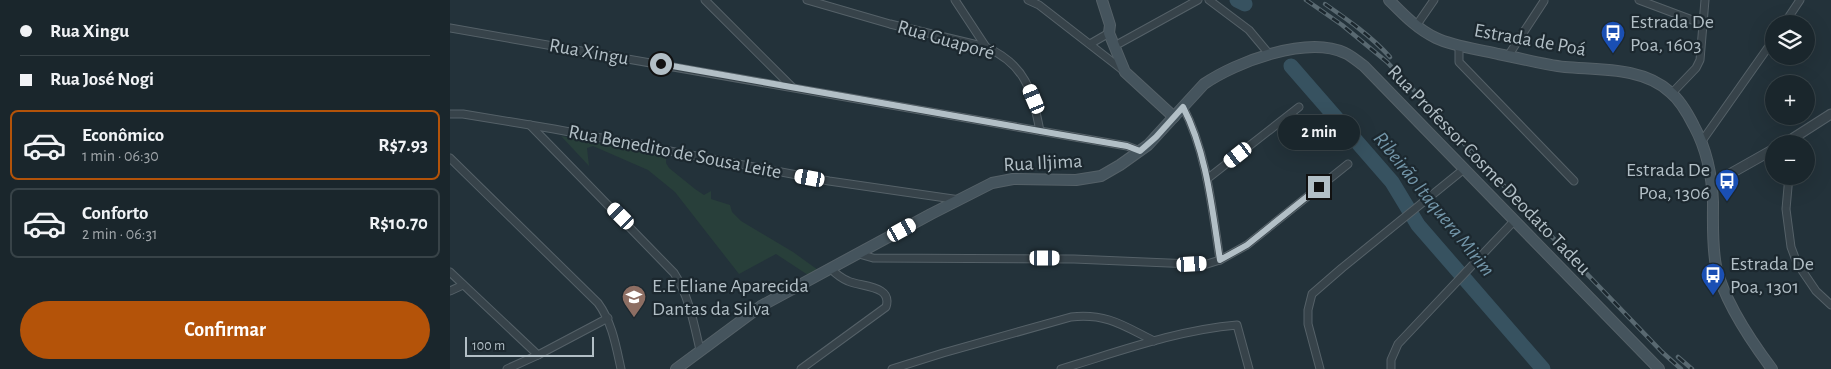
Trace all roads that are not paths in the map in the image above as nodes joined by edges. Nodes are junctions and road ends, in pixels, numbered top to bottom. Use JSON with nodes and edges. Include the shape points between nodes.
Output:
{"nodes":[{"id":1,"x":705,"y":0,"type":"edge"},
{"id":2,"x":807,"y":0,"type":"edge"},
{"id":3,"x":955,"y":0,"type":"edge"},
{"id":4,"x":1028,"y":0,"type":"edge"},
{"id":5,"x":1102,"y":0,"type":"edge"},
{"id":6,"x":1198,"y":0,"type":"edge"},
{"id":7,"x":1209,"y":0,"type":"edge"},
{"id":8,"x":1389,"y":0,"type":"edge"},
{"id":9,"x":1434,"y":0,"type":"edge"},
{"id":10,"x":1639,"y":0,"type":"edge"},
{"id":11,"x":1705,"y":0,"type":"edge"},
{"id":12,"x":1800,"y":0,"type":"edge"},
{"id":13,"x":1544,"y":1,"type":"edge"},
{"id":14,"x":1790,"y":15,"type":"edge"},
{"id":15,"x":1703,"y":24,"type":"junction"},
{"id":16,"x":1416,"y":26,"type":"junction"},
{"id":17,"x":450,"y":28,"type":"edge"},
{"id":18,"x":1110,"y":29,"type":"junction"},
{"id":19,"x":1120,"y":43,"type":"junction"},
{"id":20,"x":1090,"y":44,"type":"junction"},
{"id":21,"x":1459,"y":45,"type":"junction"},
{"id":22,"x":986,"y":47,"type":"junction"},
{"id":23,"x":1765,"y":52,"type":"edge"},
{"id":24,"x":1270,"y":55,"type":"junction"},
{"id":25,"x":1508,"y":56,"type":"junction"},
{"id":26,"x":1129,"y":76,"type":"junction"},
{"id":27,"x":792,"y":87,"type":"junction"},
{"id":28,"x":1672,"y":93,"type":"junction"},
{"id":29,"x":1183,"y":107,"type":"junction"},
{"id":30,"x":1300,"y":107,"type":"dead end"},
{"id":31,"x":450,"y":114,"type":"edge"},
{"id":32,"x":1831,"y":114,"type":"edge"},
{"id":33,"x":1174,"y":117,"type":"junction"},
{"id":34,"x":530,"y":125,"type":"junction"},
{"id":35,"x":1040,"y":131,"type":"junction"},
{"id":36,"x":1800,"y":135,"type":"edge"},
{"id":37,"x":1702,"y":141,"type":"junction"},
{"id":38,"x":1140,"y":151,"type":"junction"},
{"id":39,"x":1765,"y":154,"type":"edge"},
{"id":40,"x":450,"y":158,"type":"edge"},
{"id":41,"x":1348,"y":164,"type":"dead end"},
{"id":42,"x":1464,"y":168,"type":"junction"},
{"id":43,"x":1207,"y":179,"type":"junction"},
{"id":44,"x":1574,"y":181,"type":"dead end"},
{"id":45,"x":1712,"y":184,"type":"junction"},
{"id":46,"x":1788,"y":185,"type":"edge"},
{"id":47,"x":960,"y":200,"type":"junction"},
{"id":48,"x":1514,"y":221,"type":"junction"},
{"id":49,"x":859,"y":254,"type":"junction"},
{"id":50,"x":1220,"y":260,"type":"junction"},
{"id":51,"x":831,"y":269,"type":"junction"},
{"id":52,"x":450,"y":272,"type":"edge"},
{"id":53,"x":463,"y":285,"type":"junction"},
{"id":54,"x":450,"y":291,"type":"edge"},
{"id":55,"x":1831,"y":305,"type":"edge"},
{"id":56,"x":608,"y":318,"type":"junction"},
{"id":57,"x":1154,"y":341,"type":"junction"},
{"id":58,"x":700,"y":350,"type":"junction"},
{"id":59,"x":538,"y":356,"type":"junction"},
{"id":60,"x":510,"y":368,"type":"edge"},
{"id":61,"x":621,"y":369,"type":"edge"},
{"id":62,"x":676,"y":369,"type":"edge"},
{"id":63,"x":801,"y":369,"type":"edge"},
{"id":64,"x":892,"y":369,"type":"edge"},
{"id":65,"x":1061,"y":369,"type":"edge"},
{"id":66,"x":1249,"y":369,"type":"edge"},
{"id":67,"x":1320,"y":369,"type":"edge"},
{"id":68,"x":1391,"y":369,"type":"edge"},
{"id":69,"x":1659,"y":369,"type":"edge"},
{"id":70,"x":1772,"y":369,"type":"edge"}],
"edges":[{"from":1,"to":27,"type":"street"},
{"from":2,"to":22,"type":"street","name":"Rua Guaporé"},
{"from":3,"to":22,"type":"street"},
{"from":4,"to":20,"type":"street"},
{"from":5,"to":18,"type":"main road"},
{"from":6,"to":19,"type":"street"},
{"from":7,"to":24,"type":"street","via":[[1249,30]]},
{"from":8,"to":16,"type":"main road","name":"Estrada de Poá"},
{"from":9,"to":16,"type":"street"},
{"from":10,"to":15,"type":"street"},
{"from":11,"to":15,"type":"street"},
{"from":12,"to":14,"type":"street"},
{"from":13,"to":25,"type":"street"},
{"from":15,"to":28,"type":"street","via":[[1700,60]]},
{"from":16,"to":21,"type":"main road","name":"Estrada de Poá"},
{"from":17,"to":27,"type":"street","name":"Rua Xingu"},
{"from":18,"to":19,"type":"main road","via":[[1115,31]]},
{"from":18,"to":20,"type":"street"},
{"from":18,"to":26,"type":"main road"},
{"from":19,"to":26,"type":"main road","via":[[1132,71]]},
{"from":20,"to":26,"type":"street"},
{"from":21,"to":25,"type":"main road","name":"Estrada de Poá"},
{"from":21,"to":44,"type":"street","via":[[1459,62]]},
{"from":22,"to":35,"type":"street","name":"Rua Guaporé","via":[[1000,53],[1025,78],[1034,99]]},
{"from":23,"to":37,"type":"street"},
{"from":24,"to":29,"type":"main road","name":"Rua Iljima","via":[[1214,77]]},
{"from":24,"to":42,"type":"main road","name":"Rua Professor Cosme Deodato Tadeu","via":[[1307,46],[1344,52],[1364,66]]},
{"from":25,"to":28,"type":"main road","name":"Estrada de Poá","via":[[1562,66],[1626,72],[1647,78]]},
{"from":26,"to":33,"type":"main road"},
{"from":27,"to":35,"type":"street","name":"Rua Xingu"},
{"from":28,"to":37,"type":"main road","name":"Estrada de Poá"},
{"from":29,"to":33,"type":"main road","name":"Rua Iljima"},
{"from":29,"to":43,"type":"street"},
{"from":30,"to":43,"type":"street"},
{"from":31,"to":34,"type":"street","name":"Rua Benedito de Sousa Leite"},
{"from":32,"to":36,"type":"street"},
{"from":33,"to":38,"type":"main road","name":"Rua Iljima"},
{"from":34,"to":47,"type":"street","name":"Rua Benedito de Sousa Leite","via":[[829,181]]},
{"from":34,"to":58,"type":"street","via":[[674,273],[687,298]]},
{"from":35,"to":38,"type":"street","name":"Rua Xingu"},
{"from":37,"to":45,"type":"main road","name":"Estrada de Poá"},
{"from":38,"to":47,"type":"main road","name":"Rua Iljima","via":[[1095,177],[1076,180],[1013,179],[992,183]]},
{"from":39,"to":45,"type":"street"},
{"from":40,"to":56,"type":"street","via":[[598,302]]},
{"from":41,"to":50,"type":"street","via":[[1247,245]]},
{"from":42,"to":48,"type":"main road","name":"Rua Professor Cosme Deodato Tadeu"},
{"from":42,"to":67,"type":"street","via":[[1312,294],[1308,324]]},
{"from":43,"to":50,"type":"street"},
{"from":45,"to":70,"type":"main road","name":"Estrada de Poá","via":[[1713,248],[1722,283],[1744,326]]},
{"from":46,"to":55,"type":"street","via":[[1786,209],[1791,247],[1797,263],[1816,291]]},
{"from":47,"to":49,"type":"main road","name":"Rua Iljima"},
{"from":48,"to":68,"type":"street","via":[[1398,344]]},
{"from":48,"to":69,"type":"main road","name":"Rua Professor Cosme Deodato Tadeu"},
{"from":49,"to":50,"type":"street","via":[[873,258],[1074,258],[1192,264]]},
{"from":49,"to":51,"type":"main road","name":"Rua Iljima"},
{"from":51,"to":58,"type":"main road","name":"Rua Iljima","via":[[761,306]]},
{"from":51,"to":63,"type":"street","via":[[848,281],[881,290],[886,307]]},
{"from":52,"to":53,"type":"street"},
{"from":53,"to":54,"type":"street"},
{"from":53,"to":59,"type":"street"},
{"from":56,"to":59,"type":"street"},
{"from":56,"to":61,"type":"street"},
{"from":57,"to":64,"type":"street","via":[[1109,319],[1089,315]]},
{"from":57,"to":65,"type":"street"},
{"from":57,"to":66,"type":"street","via":[[1197,330],[1237,326]]},
{"from":58,"to":62,"type":"main road","name":"Rua Iljima"},
{"from":59,"to":60,"type":"street"}]}
